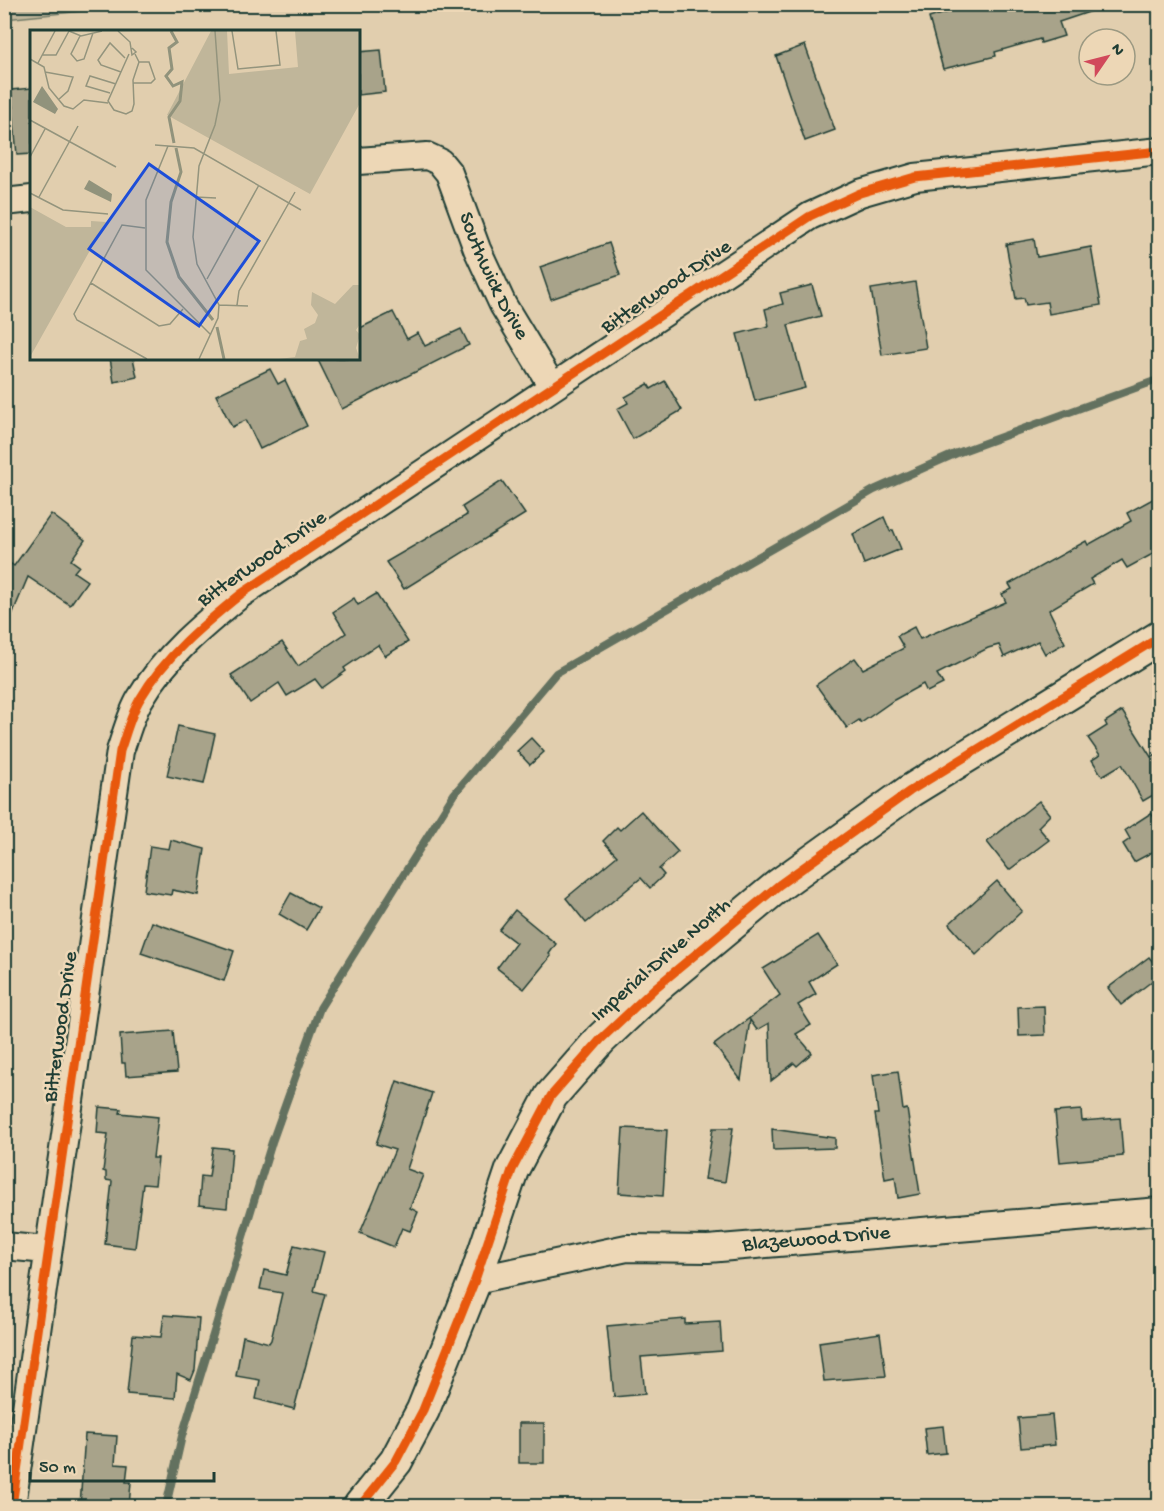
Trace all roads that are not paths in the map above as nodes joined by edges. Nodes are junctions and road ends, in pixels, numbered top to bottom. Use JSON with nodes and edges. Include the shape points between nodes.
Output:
{"nodes":[{"id":1,"x":1160,"y":151,"type":"edge"},
{"id":2,"x":360,"y":161,"type":"edge"},
{"id":3,"x":30,"y":199,"type":"edge"},
{"id":4,"x":4,"y":202,"type":"edge"},
{"id":5,"x":552,"y":386,"type":"junction"},
{"id":6,"x":1156,"y":646,"type":"edge"},
{"id":7,"x":1160,"y":1211,"type":"edge"},
{"id":8,"x":4,"y":1246,"type":"edge"},
{"id":9,"x":47,"y":1250,"type":"junction"},
{"id":10,"x":475,"y":1280,"type":"junction"},
{"id":11,"x":12,"y":1506,"type":"edge"},
{"id":12,"x":360,"y":1506,"type":"edge"}],
"edges":[{"from":1,"to":5,"type":"street","name":"Bitterwood Drive","via":[[915,177],[860,193],[810,216]]},
{"from":2,"to":5,"type":"street","name":"Southwick Drive","via":[[427,156],[440,162],[449,173],[503,305]]},
{"from":3,"to":4,"type":"street"},
{"from":5,"to":9,"type":"street","name":"Bitterwood Drive","via":[[241,594],[196,630],[165,663],[138,701],[120,751]]},
{"from":6,"to":10,"type":"street","name":"Imperial Drive North","via":[[920,785],[779,885],[655,988],[601,1039],[551,1096],[512,1170]]},
{"from":7,"to":10,"type":"street","name":"Blazewood Drive","via":[[708,1249],[627,1248]]},
{"from":8,"to":9,"type":"street"},
{"from":9,"to":11,"type":"street","name":"Bitterwood Drive"},
{"from":10,"to":12,"type":"street","name":"Imperial Drive North","via":[[423,1410],[396,1461]]}]}
